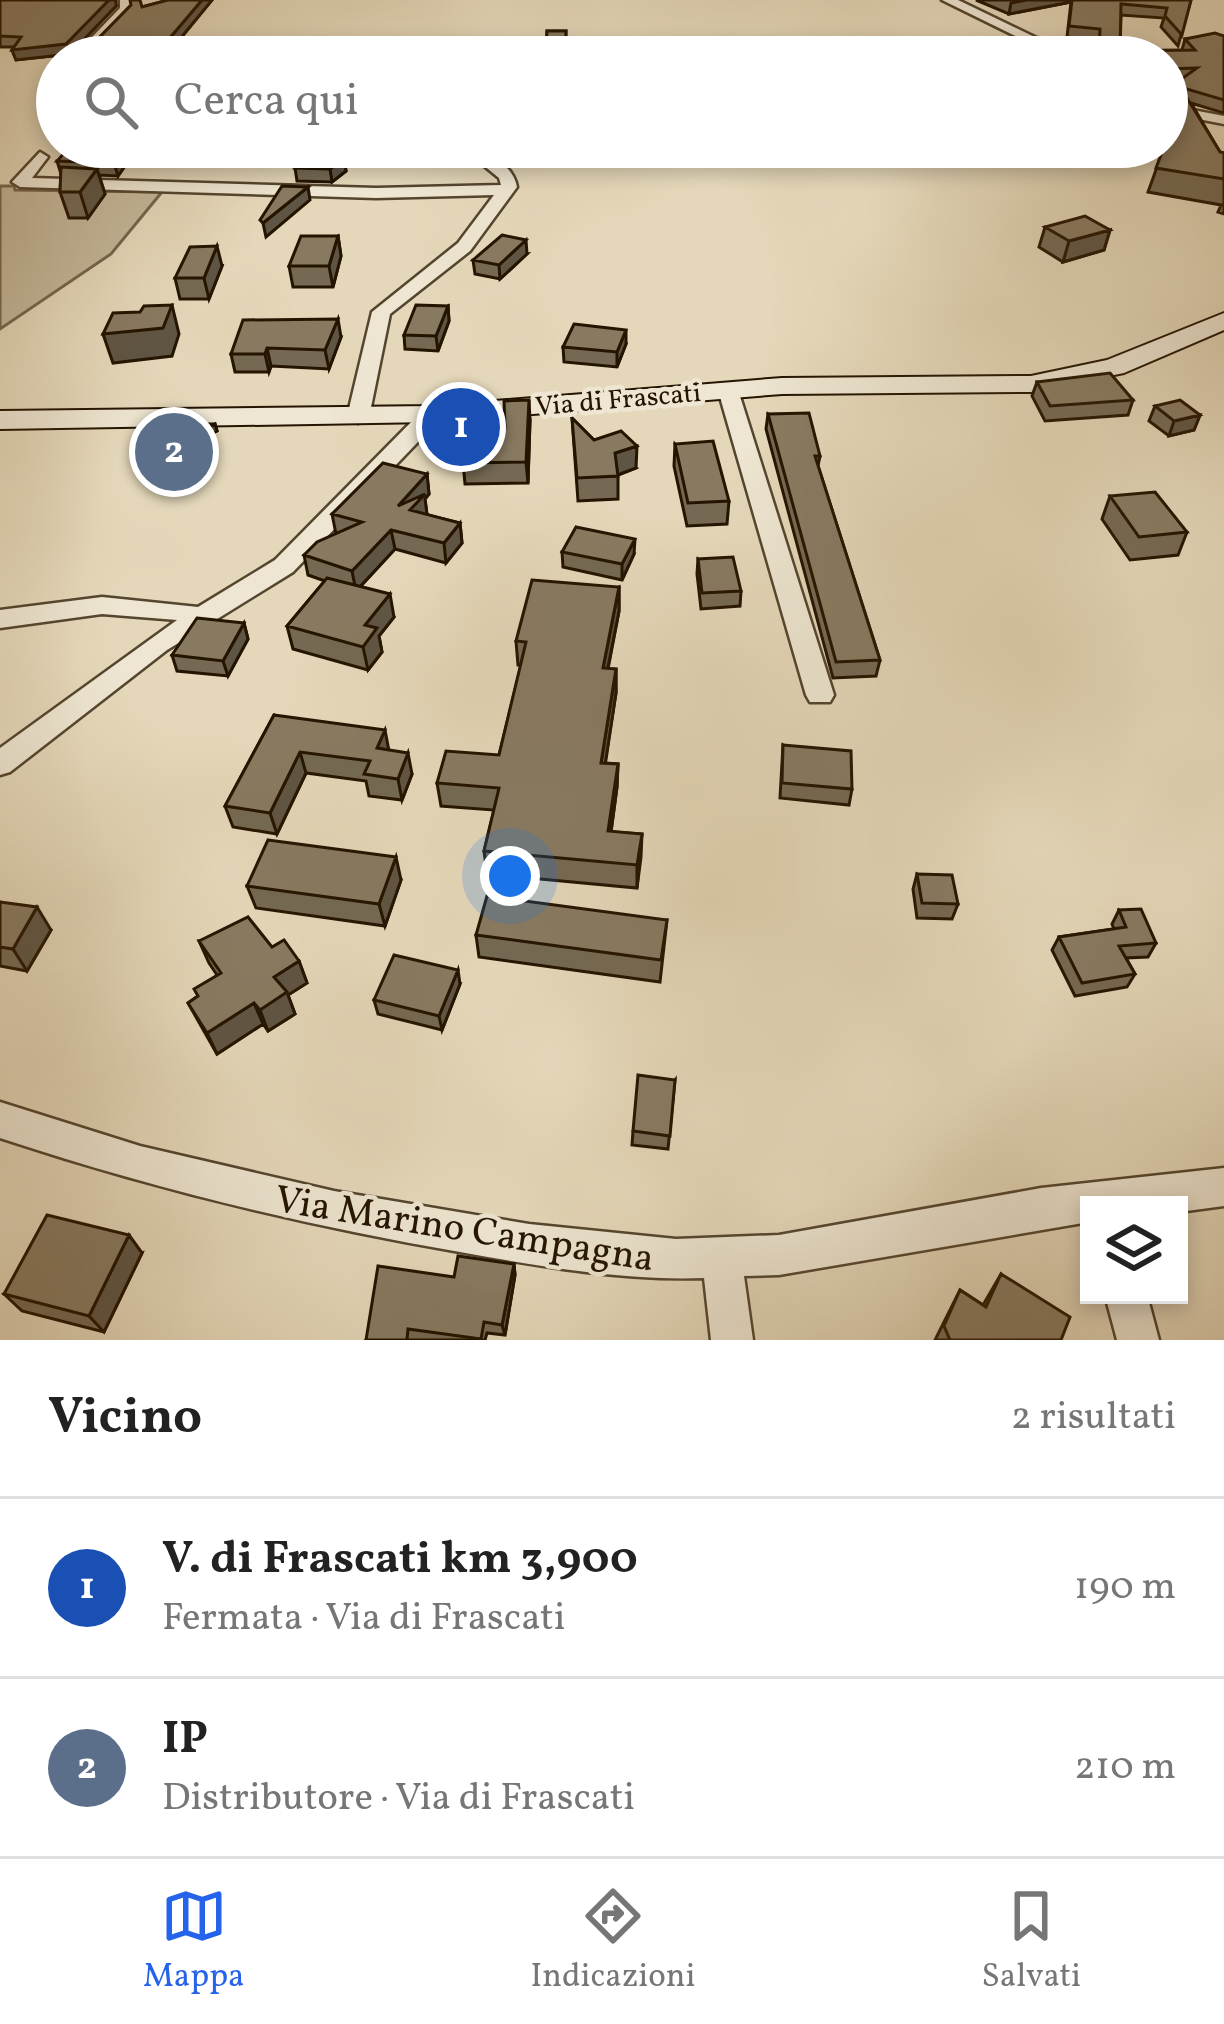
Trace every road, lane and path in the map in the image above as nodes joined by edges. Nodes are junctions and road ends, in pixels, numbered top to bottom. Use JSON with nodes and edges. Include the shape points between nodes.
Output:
{"nodes":[{"id":1,"x":126,"y":0,"type":"edge"},
{"id":2,"x":948,"y":0,"type":"edge"},
{"id":3,"x":100,"y":36,"type":"edge"},
{"id":4,"x":1024,"y":36,"type":"edge"},
{"id":5,"x":1188,"y":113,"type":"edge"},
{"id":6,"x":1224,"y":120,"type":"edge"},
{"id":7,"x":36,"y":162,"type":"edge"},
{"id":8,"x":491,"y":168,"type":"edge"},
{"id":9,"x":508,"y":185,"type":"junction"},
{"id":10,"x":1224,"y":321,"type":"edge"},
{"id":11,"x":728,"y":390,"type":"junction"},
{"id":12,"x":432,"y":414,"type":"junction"},
{"id":13,"x":358,"y":417,"type":"junction"},
{"id":14,"x":0,"y":420,"type":"edge"},
{"id":15,"x":203,"y":617,"type":"junction"},
{"id":16,"x":0,"y":620,"type":"edge"},
{"id":17,"x":820,"y":695,"type":"dead end"},
{"id":18,"x":0,"y":764,"type":"edge"},
{"id":19,"x":0,"y":1120,"type":"edge"},
{"id":20,"x":1224,"y":1187,"type":"edge"},
{"id":21,"x":1150,"y":1196,"type":"edge"},
{"id":22,"x":1080,"y":1206,"type":"edge"},
{"id":23,"x":722,"y":1260,"type":"junction"},
{"id":24,"x":1128,"y":1304,"type":"edge"},
{"id":25,"x":732,"y":1340,"type":"edge"},
{"id":26,"x":1138,"y":1340,"type":"edge"}],
"edges":[{"from":1,"to":3,"type":"street"},
{"from":2,"to":4,"type":"street"},
{"from":5,"to":6,"type":"street"},
{"from":7,"to":9,"type":"street","via":[[20,182],[387,194]]},
{"from":8,"to":9,"type":"street"},
{"from":9,"to":13,"type":"street","via":[[464,247],[381,312]]},
{"from":10,"to":11,"type":"main road","name":"Via di Frascati","via":[[1121,364],[1054,381]]},
{"from":11,"to":12,"type":"main road","name":"Via di Frascati"},
{"from":11,"to":17,"type":"street"},
{"from":12,"to":13,"type":"main road","name":"Via di Frascati"},
{"from":12,"to":15,"type":"street","via":[[297,555]]},
{"from":13,"to":14,"type":"main road","name":"Via di Frascati"},
{"from":15,"to":16,"type":"street","via":[[119,604]]},
{"from":15,"to":18,"type":"street"},
{"from":19,"to":23,"type":"street","name":"Via Marino Campagna","via":[[140,1165],[382,1221],[529,1244]]},
{"from":20,"to":21,"type":"street","name":"Via Marino Campagna"},
{"from":22,"to":23,"type":"street","name":"Via Marino Campagna"},
{"from":23,"to":25,"type":"street"},
{"from":24,"to":26,"type":"street"}]}
